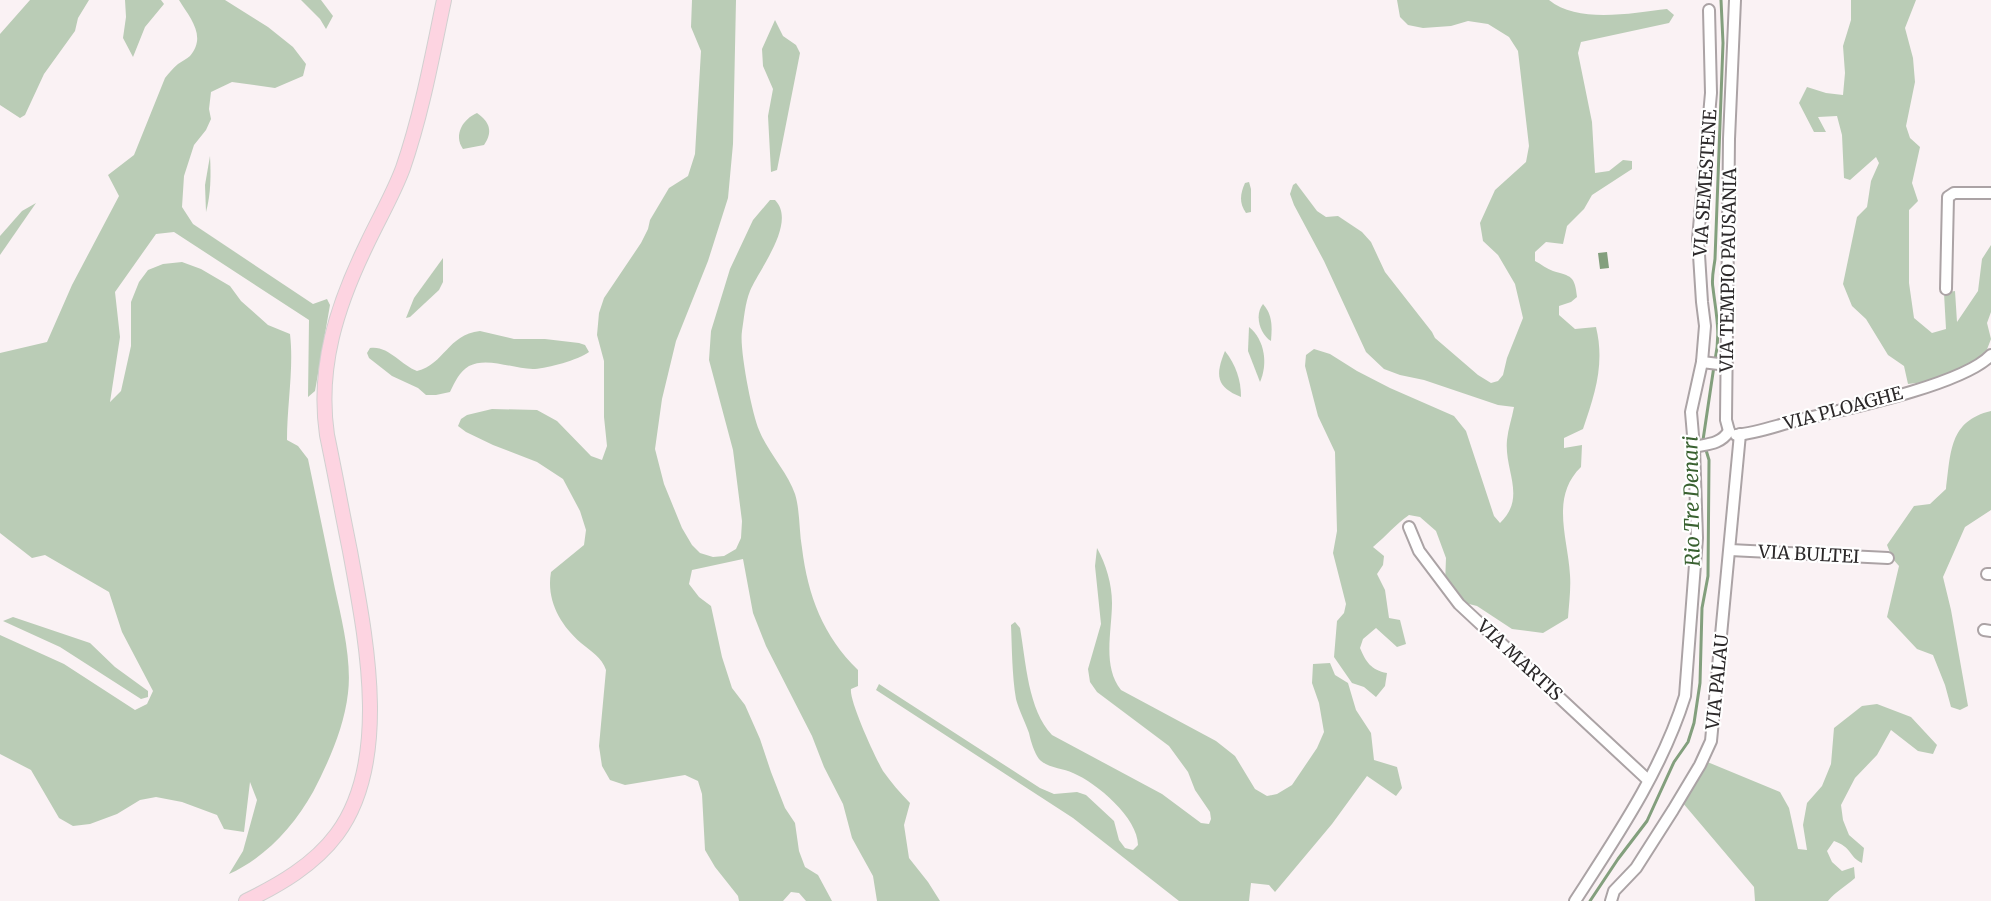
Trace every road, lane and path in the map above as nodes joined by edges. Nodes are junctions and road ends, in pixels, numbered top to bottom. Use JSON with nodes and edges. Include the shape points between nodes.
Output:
{"nodes":[{"id":1,"x":444,"y":0,"type":"edge"},
{"id":2,"x":1735,"y":0,"type":"edge"},
{"id":3,"x":1709,"y":10,"type":"dead end"},
{"id":4,"x":1991,"y":193,"type":"edge"},
{"id":5,"x":1946,"y":289,"type":"dead end"},
{"id":6,"x":1991,"y":355,"type":"edge"},
{"id":7,"x":1702,"y":362,"type":"junction"},
{"id":8,"x":1727,"y":365,"type":"junction"},
{"id":9,"x":1729,"y":431,"type":"junction"},
{"id":10,"x":1740,"y":434,"type":"junction"},
{"id":11,"x":1694,"y":447,"type":"junction"},
{"id":12,"x":1409,"y":527,"type":"dead end"},
{"id":13,"x":1731,"y":550,"type":"junction"},
{"id":14,"x":1888,"y":558,"type":"dead end"},
{"id":15,"x":1648,"y":780,"type":"junction"},
{"id":16,"x":246,"y":901,"type":"edge"},
{"id":17,"x":1575,"y":901,"type":"edge"},
{"id":18,"x":1611,"y":901,"type":"edge"}],
"edges":[{"from":1,"to":16,"type":"main road","via":[[413,137],[402,171],[341,304],[325,372],[327,435],[369,664],[368,733],[362,775],[349,814],[328,844],[296,872]]},
{"from":2,"to":8,"type":"street","name":"VIA TEMPIO PAUSANIA"},
{"from":3,"to":7,"type":"street","name":"VIA SEMESTENE","via":[[1711,93],[1698,239],[1706,326]]},
{"from":4,"to":5,"type":"street","via":[[1954,193],[1947,197]]},
{"from":6,"to":10,"type":"street","name":"VIA PLOAGHE","via":[[1965,372],[1922,387]]},
{"from":7,"to":8,"type":"street"},
{"from":7,"to":11,"type":"street","name":"VIA SEMESTENE","via":[[1691,412]]},
{"from":8,"to":9,"type":"street","name":"VIA TEMPIO PAUSANIA"},
{"from":9,"to":10,"type":"street","name":"VIA PLOAGHE"},
{"from":9,"to":11,"type":"street","via":[[1718,441]]},
{"from":10,"to":13,"type":"street","name":"VIA PALAU"},
{"from":11,"to":15,"type":"street","name":"VIA SEMESTENE","via":[[1697,538],[1685,696],[1678,720]]},
{"from":12,"to":15,"type":"street","name":"VIA MARTIS","via":[[1419,551],[1459,604]]},
{"from":13,"to":14,"type":"street","name":"VIA BULTEI"},
{"from":13,"to":18,"type":"street","name":"VIA PALAU","via":[[1710,745],[1639,865],[1616,889]]},
{"from":15,"to":17,"type":"street","name":"VIA SEMESTENE"}]}
